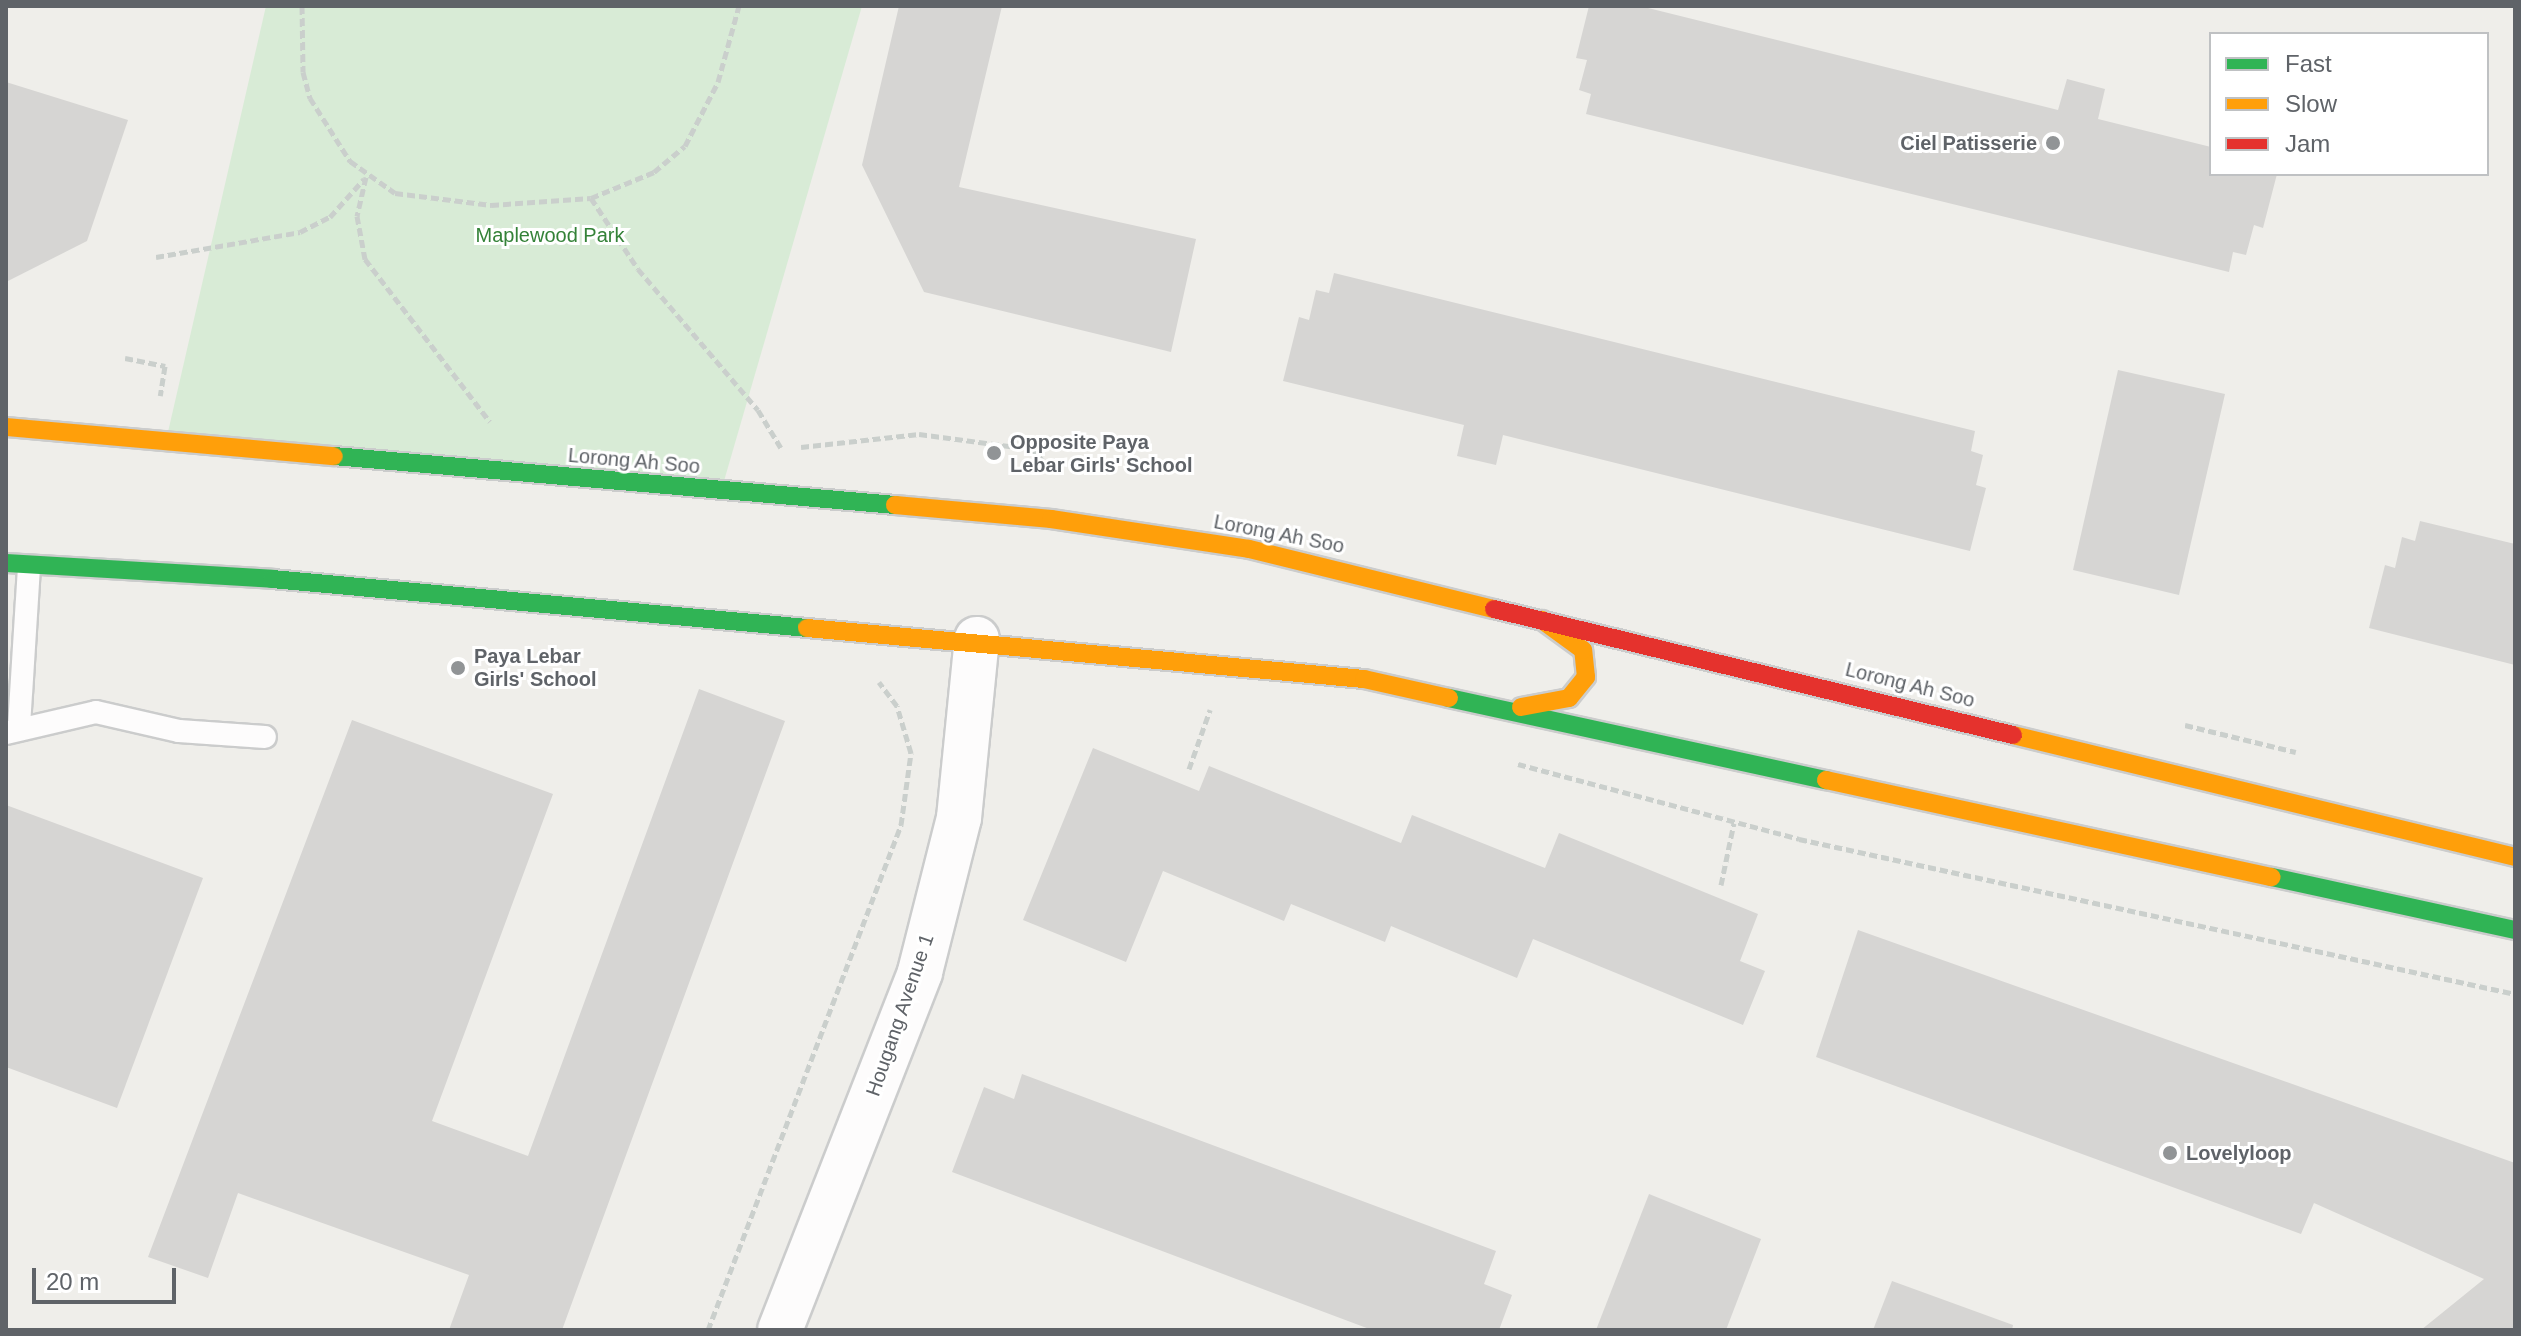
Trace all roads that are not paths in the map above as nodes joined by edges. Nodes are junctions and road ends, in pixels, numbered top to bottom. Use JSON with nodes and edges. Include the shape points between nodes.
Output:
{"nodes":[{"id":1,"x":6,"y":427,"type":"edge"},
{"id":2,"x":6,"y":563,"type":"edge"},
{"id":3,"x":29,"y":567,"type":"junction"},
{"id":4,"x":1530,"y":613,"type":"junction"},
{"id":5,"x":977,"y":639,"type":"junction"},
{"id":6,"x":1517,"y":708,"type":"junction"},
{"id":7,"x":12,"y":729,"type":"edge"},
{"id":8,"x":265,"y":737,"type":"dead end"},
{"id":9,"x":2515,"y":857,"type":"edge"},
{"id":10,"x":2515,"y":930,"type":"edge"},
{"id":11,"x":780,"y":1330,"type":"edge"}],
"edges":[{"from":1,"to":4,"type":"main road","name":"Lorong Ah Soo","via":[[793,496],[1155,534]]},
{"from":2,"to":3,"type":"main road"},
{"from":3,"to":5,"type":"main road","via":[[272,579]]},
{"from":3,"to":7,"type":"lane"},
{"from":4,"to":6,"type":"main road","via":[[1576,641],[1589,668],[1569,698]]},
{"from":4,"to":9,"type":"main road","name":"Lorong Ah Soo"},
{"from":5,"to":6,"type":"main road","via":[[1364,679]]},
{"from":5,"to":11,"type":"street","name":"Hougang Avenue 1","via":[[959,818],[920,972]]},
{"from":6,"to":10,"type":"main road"},
{"from":7,"to":8,"type":"lane","via":[[96,712],[179,731]]}]}
